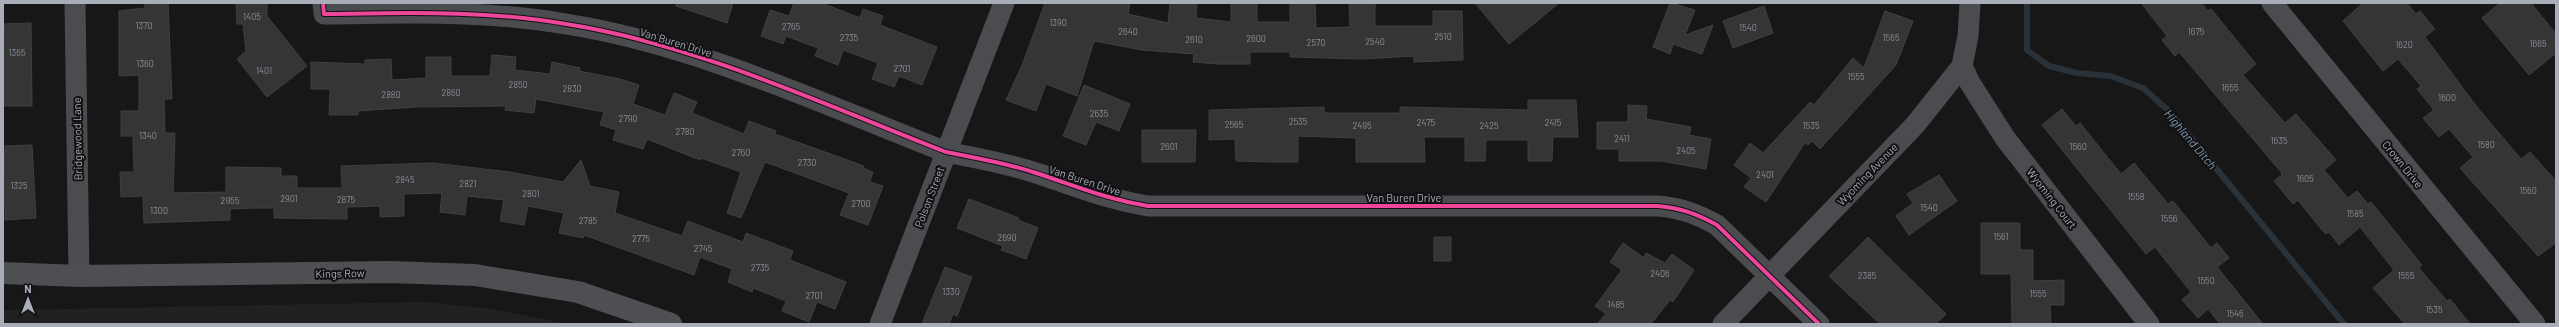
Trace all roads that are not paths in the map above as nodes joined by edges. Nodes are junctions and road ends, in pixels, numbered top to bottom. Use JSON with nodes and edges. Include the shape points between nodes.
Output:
{"nodes":[{"id":1,"x":75,"y":3,"type":"edge"},
{"id":2,"x":1004,"y":3,"type":"edge"},
{"id":3,"x":1970,"y":3,"type":"edge"},
{"id":4,"x":2272,"y":3,"type":"edge"},
{"id":5,"x":324,"y":8,"type":"edge"},
{"id":6,"x":1962,"y":66,"type":"junction"},
{"id":7,"x":946,"y":152,"type":"junction"},
{"id":8,"x":3,"y":273,"type":"edge"},
{"id":9,"x":1770,"y":275,"type":"junction"},
{"id":10,"x":79,"y":276,"type":"junction"},
{"id":11,"x":670,"y":324,"type":"edge"},
{"id":12,"x":880,"y":324,"type":"edge"},
{"id":13,"x":1723,"y":324,"type":"edge"},
{"id":14,"x":1819,"y":324,"type":"edge"},
{"id":15,"x":2149,"y":324,"type":"edge"},
{"id":16,"x":2535,"y":324,"type":"edge"}],
"edges":[{"from":1,"to":10,"type":"street","name":"Bridgewood Lane"},
{"from":2,"to":7,"type":"street","name":"Polson Street"},
{"from":3,"to":6,"type":"street","name":"Wyoming Avenue","via":[[1968,36]]},
{"from":4,"to":16,"type":"street","name":"Crown Drive"},
{"from":5,"to":7,"type":"street","name":"Van Buren Drive","via":[[504,16],[567,24],[636,38],[703,58]]},
{"from":6,"to":9,"type":"street","name":"Wyoming Avenue","via":[[1914,125]]},
{"from":6,"to":15,"type":"street","name":"Wyoming Court","via":[[2005,138]]},
{"from":7,"to":9,"type":"street","name":"Van Buren Drive","via":[[1036,172],[1115,200],[1148,206],[1678,208],[1717,225]]},
{"from":7,"to":12,"type":"street","name":"Polson Street"},
{"from":8,"to":10,"type":"main road","name":"Kings Row"},
{"from":9,"to":13,"type":"street","name":"Wyoming Avenue"},
{"from":9,"to":14,"type":"street","name":"Van Buren Drive"},
{"from":10,"to":11,"type":"main road","name":"Kings Row","via":[[390,272],[475,275],[578,292]]}]}
